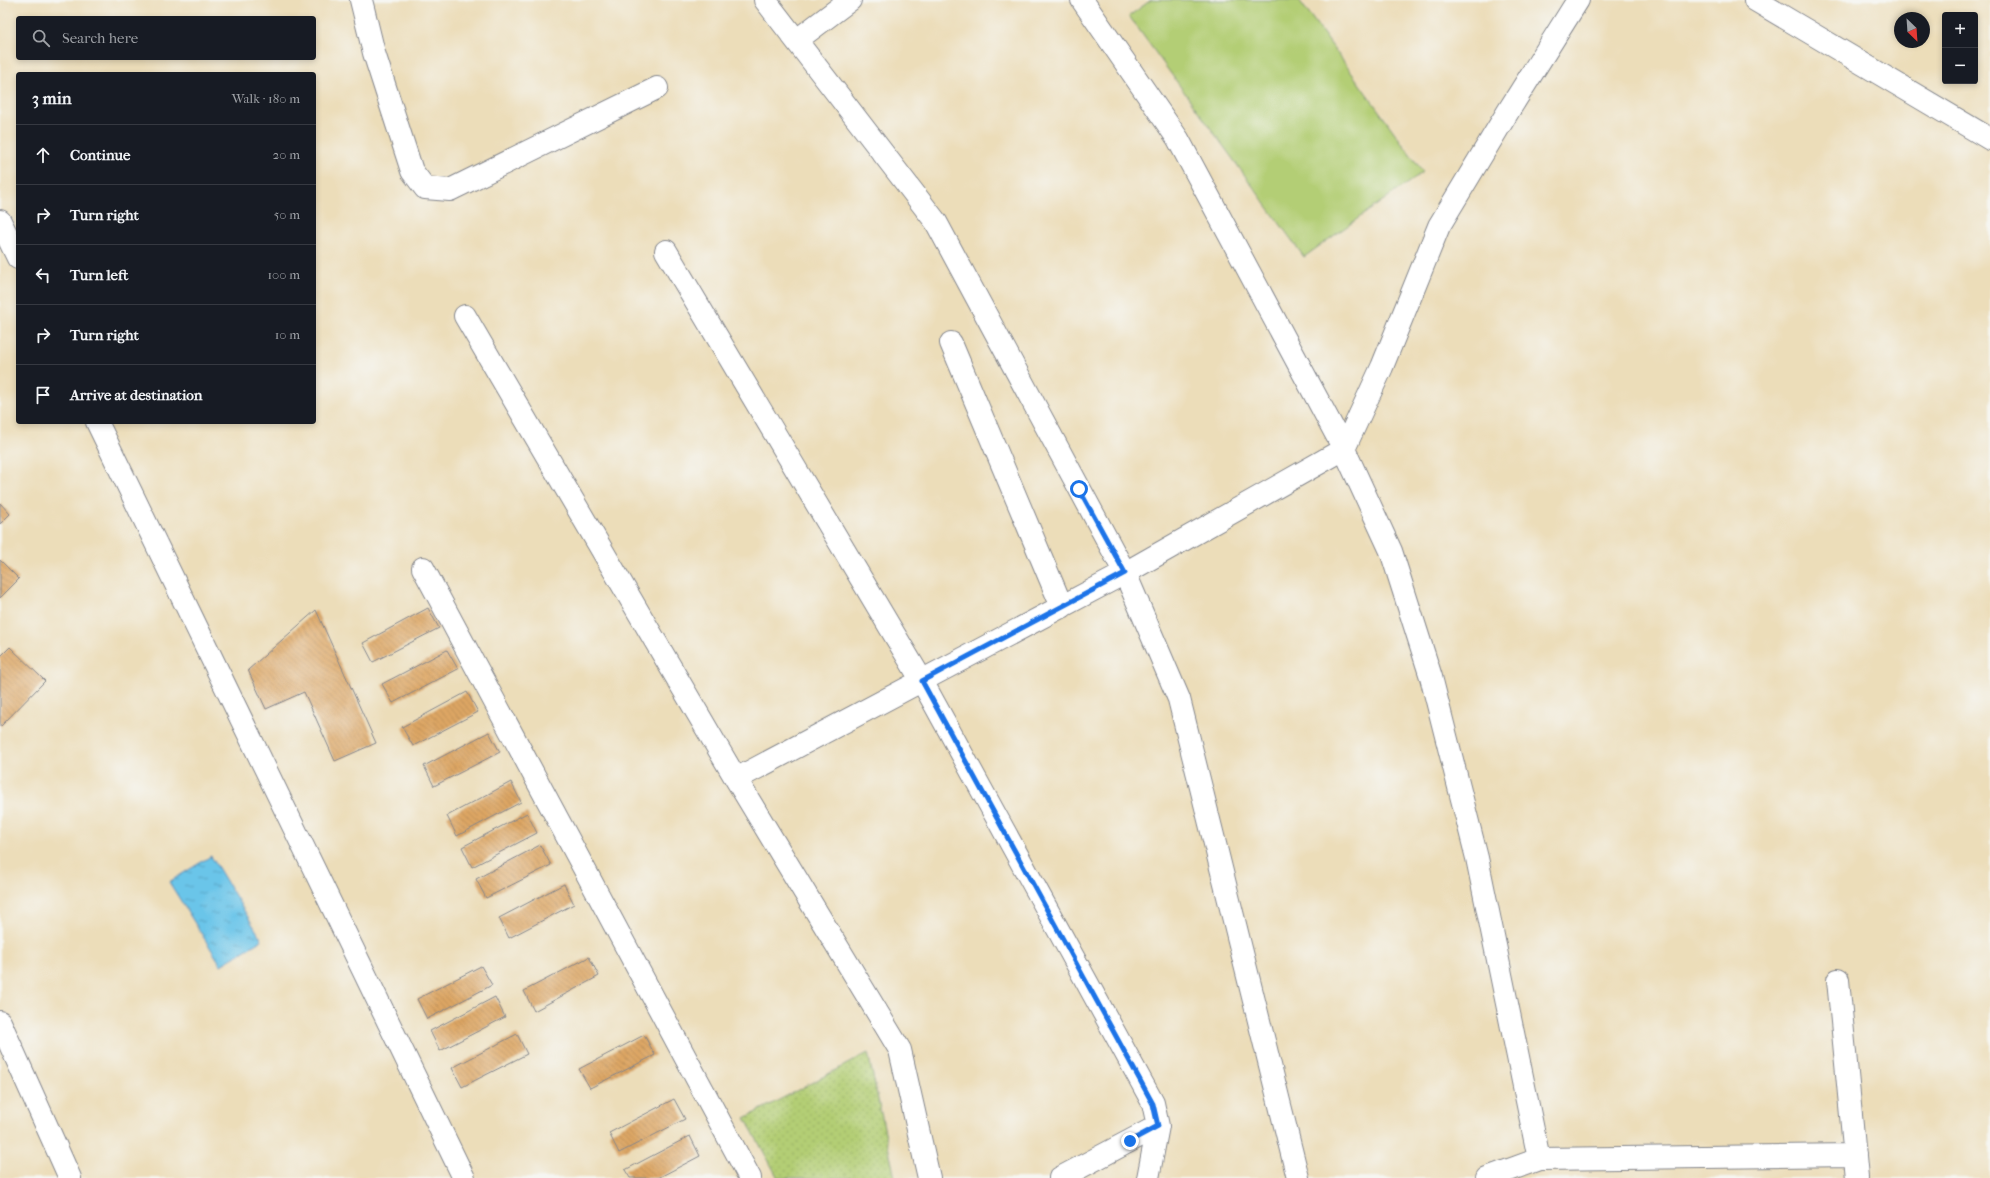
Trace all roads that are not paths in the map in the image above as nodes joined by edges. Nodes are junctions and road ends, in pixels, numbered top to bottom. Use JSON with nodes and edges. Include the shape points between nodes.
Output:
{"nodes":[{"id":1,"x":361,"y":0,"type":"edge"},
{"id":2,"x":765,"y":0,"type":"edge"},
{"id":3,"x":850,"y":0,"type":"edge"},
{"id":4,"x":1082,"y":0,"type":"edge"},
{"id":5,"x":1578,"y":0,"type":"edge"},
{"id":6,"x":1755,"y":0,"type":"edge"},
{"id":7,"x":797,"y":40,"type":"junction"},
{"id":8,"x":657,"y":88,"type":"dead end"},
{"id":9,"x":1990,"y":139,"type":"edge"},
{"id":10,"x":0,"y":221,"type":"edge"},
{"id":11,"x":666,"y":251,"type":"dead end"},
{"id":12,"x":16,"y":254,"type":"edge"},
{"id":13,"x":465,"y":316,"type":"dead end"},
{"id":14,"x":951,"y":343,"type":"dead end"},
{"id":15,"x":98,"y":424,"type":"edge"},
{"id":16,"x":1344,"y":449,"type":"junction"},
{"id":17,"x":423,"y":568,"type":"dead end"},
{"id":18,"x":1125,"y":573,"type":"junction"},
{"id":19,"x":1062,"y":607,"type":"junction"},
{"id":20,"x":922,"y":681,"type":"junction"},
{"id":21,"x":736,"y":779,"type":"junction"},
{"id":22,"x":1838,"y":980,"type":"dead end"},
{"id":23,"x":0,"y":1022,"type":"edge"},
{"id":24,"x":1158,"y":1126,"type":"junction"},
{"id":25,"x":1855,"y":1155,"type":"junction"},
{"id":26,"x":1539,"y":1159,"type":"junction"},
{"id":27,"x":70,"y":1178,"type":"edge"},
{"id":28,"x":464,"y":1178,"type":"edge"},
{"id":29,"x":750,"y":1178,"type":"edge"},
{"id":30,"x":929,"y":1178,"type":"edge"},
{"id":31,"x":1060,"y":1178,"type":"edge"},
{"id":32,"x":1148,"y":1178,"type":"edge"},
{"id":33,"x":1298,"y":1178,"type":"edge"},
{"id":34,"x":1487,"y":1178,"type":"edge"},
{"id":35,"x":1857,"y":1178,"type":"edge"}],
"edges":[{"from":1,"to":8,"type":"street","via":[[374,53],[412,171],[425,188],[450,190]]},
{"from":2,"to":7,"type":"street"},
{"from":3,"to":7,"type":"street"},
{"from":4,"to":16,"type":"street","via":[[1178,139]]},
{"from":5,"to":16,"type":"street","via":[[1439,226],[1382,367]]},
{"from":6,"to":9,"type":"street"},
{"from":7,"to":18,"type":"street","via":[[936,222]]},
{"from":10,"to":12,"type":"street"},
{"from":11,"to":20,"type":"street"},
{"from":13,"to":21,"type":"street"},
{"from":14,"to":19,"type":"street"},
{"from":15,"to":28,"type":"street"},
{"from":16,"to":18,"type":"street"},
{"from":16,"to":26,"type":"street","via":[[1390,550],[1431,677],[1477,858]]},
{"from":17,"to":29,"type":"street"},
{"from":18,"to":19,"type":"street"},
{"from":18,"to":33,"type":"street","via":[[1179,699]]},
{"from":19,"to":20,"type":"street"},
{"from":20,"to":21,"type":"street"},
{"from":20,"to":24,"type":"street","via":[[1153,1104]]},
{"from":21,"to":30,"type":"street","via":[[900,1050]]},
{"from":22,"to":25,"type":"street"},
{"from":23,"to":27,"type":"street"},
{"from":24,"to":31,"type":"street"},
{"from":24,"to":32,"type":"street"},
{"from":25,"to":26,"type":"street"},
{"from":25,"to":35,"type":"street"},
{"from":26,"to":34,"type":"street"}]}
